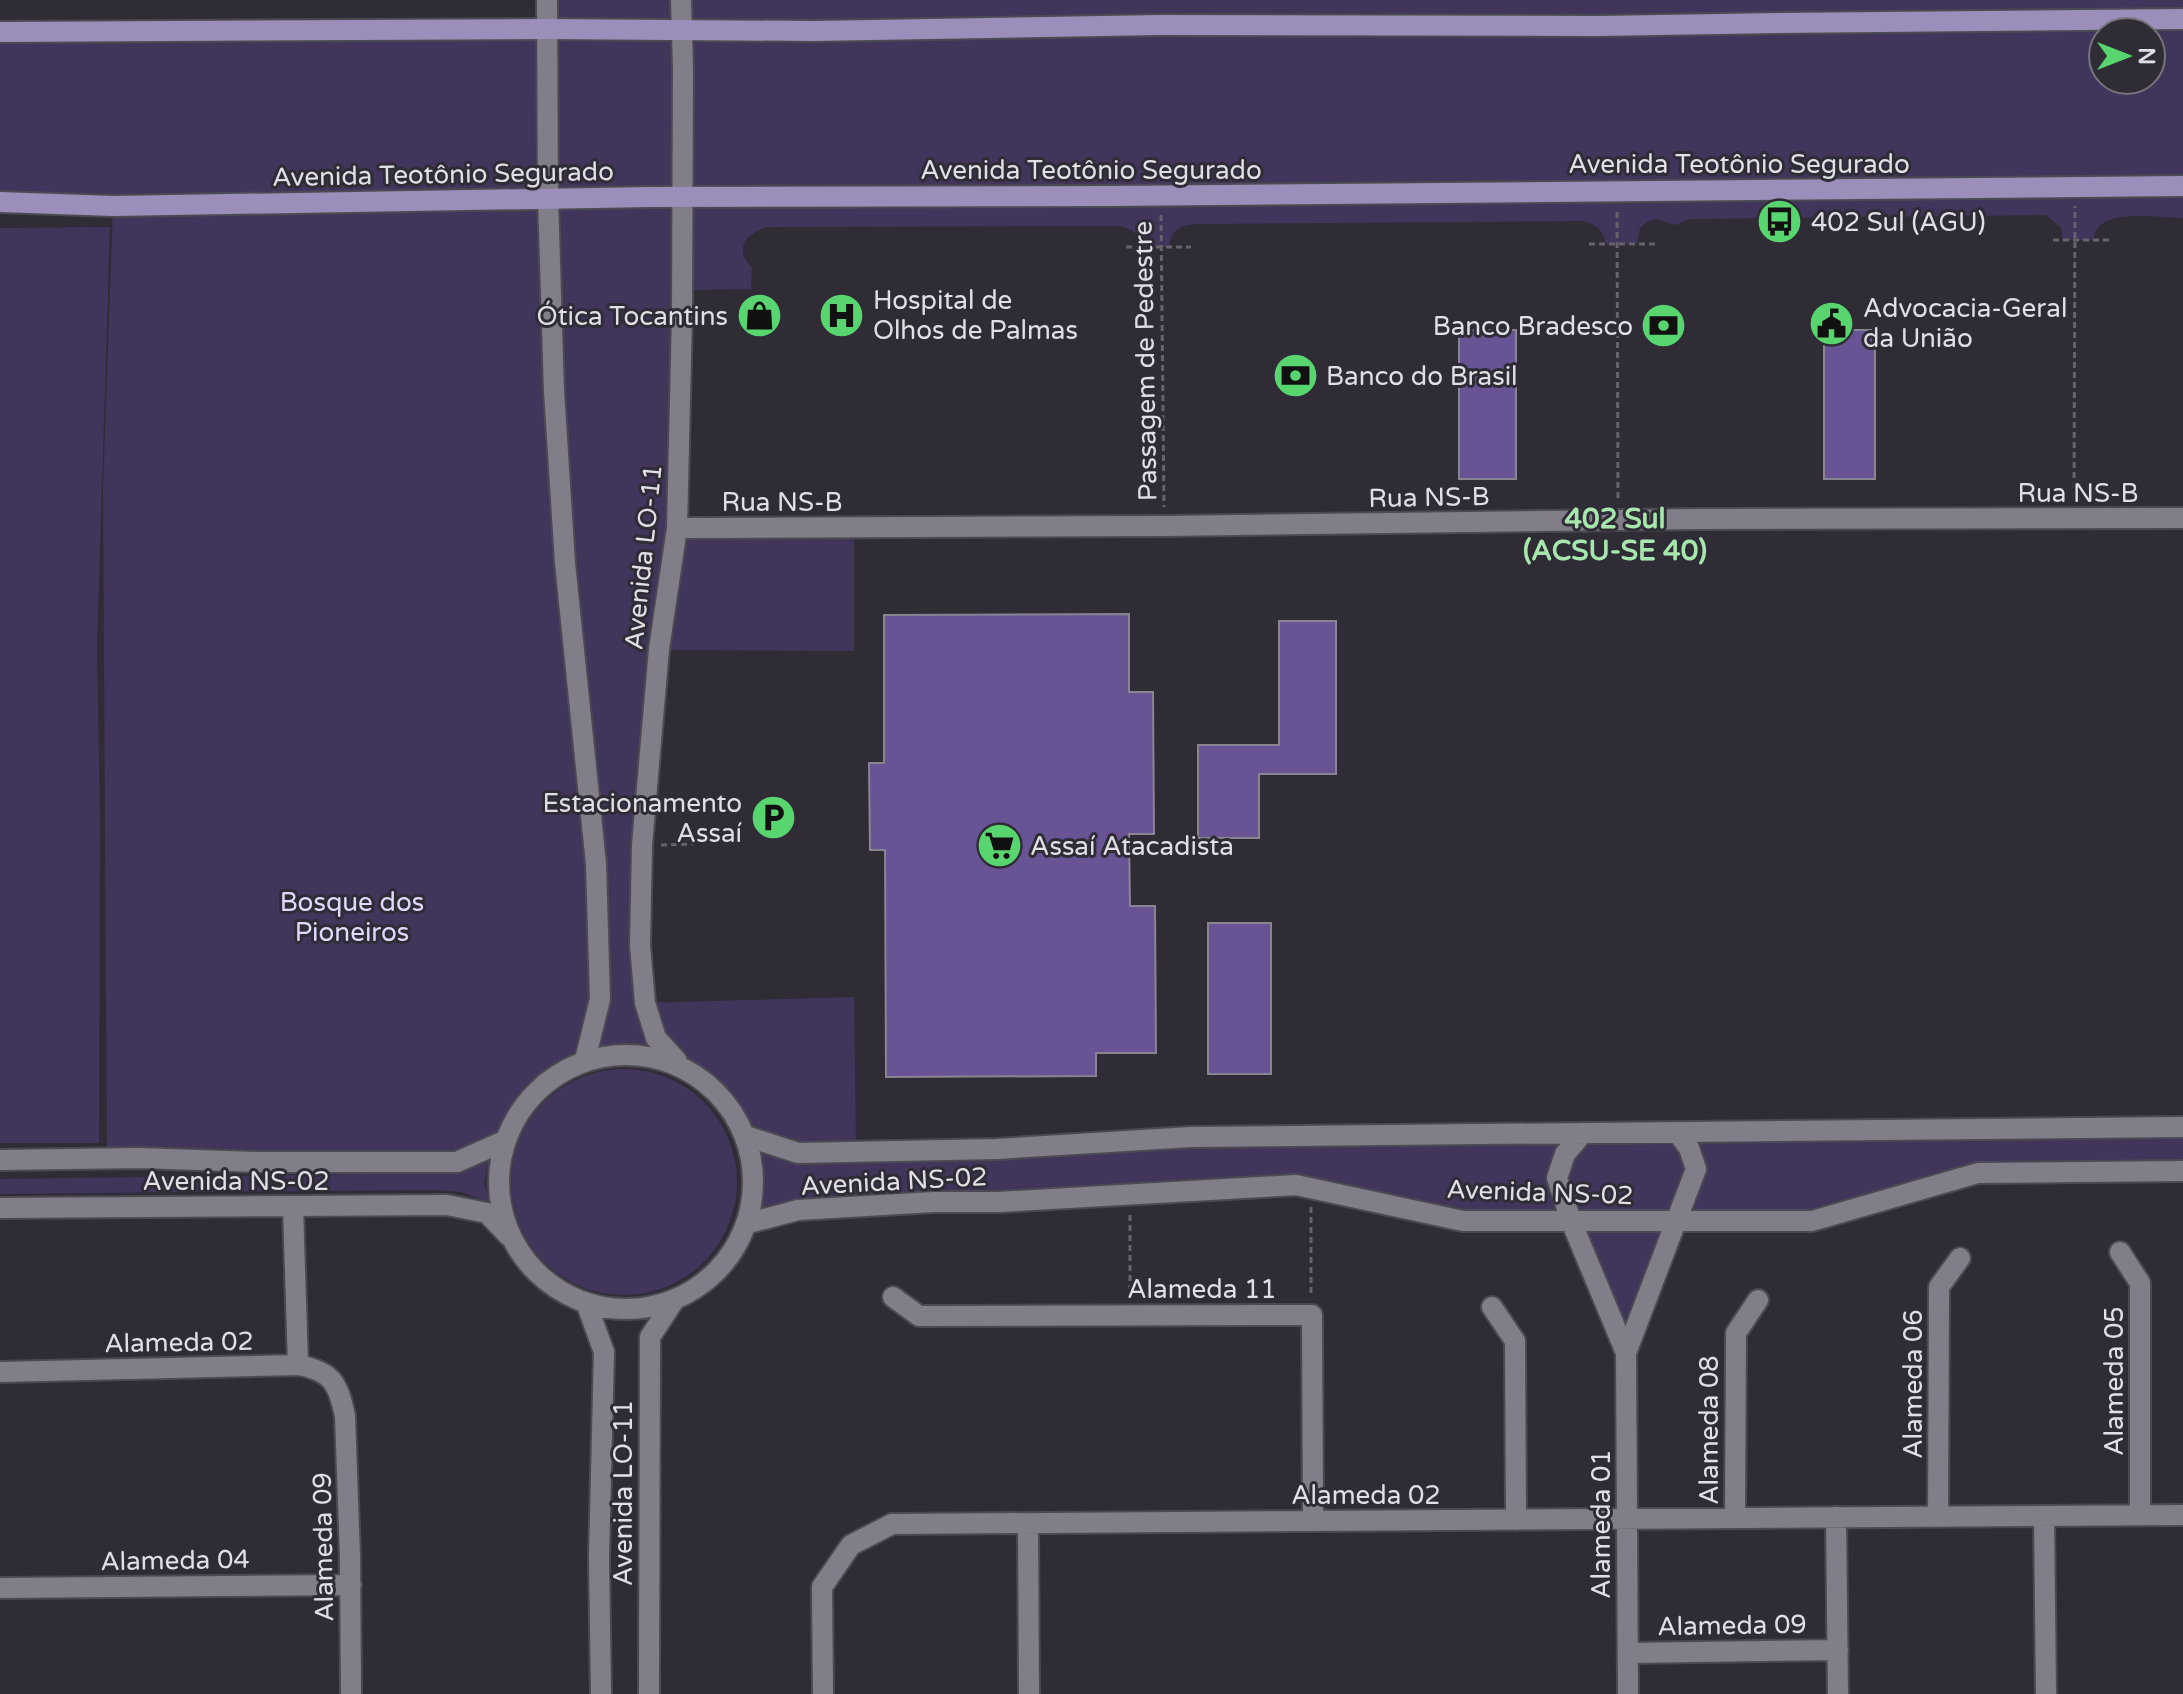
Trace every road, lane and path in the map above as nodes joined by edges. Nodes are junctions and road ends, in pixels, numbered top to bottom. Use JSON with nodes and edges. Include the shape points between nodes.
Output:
{"nodes":[{"id":1,"x":547,"y":0,"type":"edge"},
{"id":2,"x":681,"y":0,"type":"edge"},
{"id":3,"x":2183,"y":19,"type":"edge"},
{"id":4,"x":547,"y":29,"type":"junction"},
{"id":5,"x":682,"y":29,"type":"junction"},
{"id":6,"x":0,"y":32,"type":"edge"},
{"id":7,"x":2075,"y":186,"type":"junction"},
{"id":8,"x":2183,"y":186,"type":"edge"},
{"id":9,"x":1617,"y":192,"type":"junction"},
{"id":10,"x":1160,"y":195,"type":"junction"},
{"id":11,"x":682,"y":197,"type":"junction"},
{"id":12,"x":548,"y":198,"type":"junction"},
{"id":13,"x":0,"y":202,"type":"edge"},
{"id":14,"x":2053,"y":240,"type":"dead end"},
{"id":15,"x":2075,"y":240,"type":"junction"},
{"id":16,"x":2109,"y":240,"type":"dead end"},
{"id":17,"x":1589,"y":244,"type":"dead end"},
{"id":18,"x":1618,"y":244,"type":"junction"},
{"id":19,"x":1655,"y":244,"type":"dead end"},
{"id":20,"x":1126,"y":247,"type":"dead end"},
{"id":21,"x":1161,"y":247,"type":"junction"},
{"id":22,"x":1191,"y":247,"type":"dead end"},
{"id":23,"x":2183,"y":518,"type":"edge"},
{"id":24,"x":2074,"y":519,"type":"junction"},
{"id":25,"x":1618,"y":520,"type":"junction"},
{"id":26,"x":1165,"y":526,"type":"junction"},
{"id":27,"x":677,"y":528,"type":"junction"},
{"id":28,"x":693,"y":844,"type":"dead end"},
{"id":29,"x":655,"y":845,"type":"dead end"},
{"id":30,"x":585,"y":1060,"type":"junction"},
{"id":31,"x":677,"y":1061,"type":"junction"},
{"id":32,"x":2183,"y":1127,"type":"edge"},
{"id":33,"x":1677,"y":1132,"type":"junction"},
{"id":34,"x":1583,"y":1133,"type":"junction"},
{"id":35,"x":749,"y":1137,"type":"junction"},
{"id":36,"x":502,"y":1142,"type":"junction"},
{"id":37,"x":0,"y":1160,"type":"edge"},
{"id":38,"x":2183,"y":1171,"type":"edge"},
{"id":39,"x":1311,"y":1188,"type":"junction"},
{"id":40,"x":1130,"y":1195,"type":"junction"},
{"id":41,"x":293,"y":1207,"type":"junction"},
{"id":42,"x":0,"y":1208,"type":"edge"},
{"id":43,"x":1571,"y":1221,"type":"junction"},
{"id":44,"x":1676,"y":1221,"type":"junction"},
{"id":45,"x":749,"y":1223,"type":"junction"},
{"id":46,"x":509,"y":1236,"type":"junction"},
{"id":47,"x":2120,"y":1252,"type":"dead end"},
{"id":48,"x":1960,"y":1258,"type":"dead end"},
{"id":49,"x":893,"y":1297,"type":"dead end"},
{"id":50,"x":675,"y":1299,"type":"junction"},
{"id":51,"x":1758,"y":1300,"type":"dead end"},
{"id":52,"x":1492,"y":1307,"type":"dead end"},
{"id":53,"x":588,"y":1308,"type":"junction"},
{"id":54,"x":1312,"y":1315,"type":"junction"},
{"id":55,"x":1130,"y":1316,"type":"junction"},
{"id":56,"x":1626,"y":1353,"type":"junction"},
{"id":57,"x":298,"y":1365,"type":"junction"},
{"id":58,"x":0,"y":1372,"type":"edge"},
{"id":59,"x":342,"y":1399,"type":"joint"},
{"id":60,"x":2140,"y":1515,"type":"junction"},
{"id":61,"x":2183,"y":1515,"type":"edge"},
{"id":62,"x":2044,"y":1516,"type":"junction"},
{"id":63,"x":1836,"y":1517,"type":"junction"},
{"id":64,"x":1938,"y":1517,"type":"junction"},
{"id":65,"x":1735,"y":1518,"type":"junction"},
{"id":66,"x":1627,"y":1519,"type":"junction"},
{"id":67,"x":1516,"y":1520,"type":"junction"},
{"id":68,"x":1313,"y":1521,"type":"junction"},
{"id":69,"x":1028,"y":1523,"type":"junction"},
{"id":70,"x":351,"y":1585,"type":"junction"},
{"id":71,"x":0,"y":1588,"type":"edge"},
{"id":72,"x":1838,"y":1650,"type":"junction"},
{"id":73,"x":1628,"y":1653,"type":"junction"},
{"id":74,"x":351,"y":1694,"type":"edge"},
{"id":75,"x":601,"y":1694,"type":"edge"},
{"id":76,"x":649,"y":1694,"type":"edge"},
{"id":77,"x":823,"y":1694,"type":"edge"},
{"id":78,"x":1029,"y":1694,"type":"edge"},
{"id":79,"x":1628,"y":1694,"type":"edge"},
{"id":80,"x":1838,"y":1694,"type":"edge"},
{"id":81,"x":2046,"y":1694,"type":"edge"}],
"edges":[{"from":1,"to":4,"type":"street"},
{"from":2,"to":5,"type":"street","name":"Avenida LO-11"},
{"from":3,"to":5,"type":"main road"},
{"from":4,"to":5,"type":"main road"},
{"from":4,"to":6,"type":"main road"},
{"from":4,"to":12,"type":"street"},
{"from":5,"to":11,"type":"street","name":"Avenida LO-11"},
{"from":7,"to":8,"type":"main road","name":"Avenida Teotônio Segurado"},
{"from":7,"to":9,"type":"main road","name":"Avenida Teotônio Segurado"},
{"from":7,"to":15,"type":"path"},
{"from":9,"to":10,"type":"main road","name":"Avenida Teotônio Segurado"},
{"from":9,"to":18,"type":"path"},
{"from":10,"to":11,"type":"main road","name":"Avenida Teotônio Segurado"},
{"from":10,"to":21,"type":"path","name":"Passagem de Pedestre"},
{"from":11,"to":12,"type":"main road","name":"Avenida Teotônio Segurado"},
{"from":11,"to":27,"type":"street","name":"Avenida LO-11"},
{"from":12,"to":13,"type":"main road","name":"Avenida Teotônio Segurado","via":[[113,206]]},
{"from":12,"to":30,"type":"street","via":[[565,563],[596,864],[600,999]]},
{"from":14,"to":15,"type":"path"},
{"from":15,"to":16,"type":"path"},
{"from":15,"to":24,"type":"path"},
{"from":17,"to":18,"type":"path"},
{"from":18,"to":19,"type":"path"},
{"from":18,"to":25,"type":"path"},
{"from":20,"to":21,"type":"path"},
{"from":21,"to":22,"type":"path"},
{"from":21,"to":26,"type":"path","name":"Passagem de Pedestre"},
{"from":23,"to":24,"type":"street","name":"Rua NS-B"},
{"from":24,"to":25,"type":"street","name":"Rua NS-B"},
{"from":25,"to":26,"type":"street","name":"Rua NS-B"},
{"from":26,"to":27,"type":"street","name":"Rua NS-B"},
{"from":27,"to":31,"type":"street","name":"Avenida LO-11","via":[[659,649],[642,845],[640,945],[645,1003],[656,1038]]},
{"from":28,"to":29,"type":"path"},
{"from":30,"to":31,"type":"street","via":[[624,1056]]},
{"from":30,"to":36,"type":"street","via":[[545,1085]]},
{"from":31,"to":35,"type":"street","via":[[715,1092]]},
{"from":32,"to":33,"type":"street","name":"Avenida NS-02"},
{"from":33,"to":34,"type":"street","name":"Avenida NS-02"},
{"from":33,"to":44,"type":"street","name":"Alameda 01","via":[[1696,1169]]},
{"from":34,"to":35,"type":"street","name":"Avenida NS-02","via":[[1191,1137],[997,1149],[798,1153]]},
{"from":34,"to":43,"type":"street","name":"Alameda 01","via":[[1565,1154],[1557,1178]]},
{"from":35,"to":45,"type":"street"},
{"from":36,"to":37,"type":"street","name":"Avenida NS-02","via":[[457,1162]]},
{"from":36,"to":46,"type":"street","via":[[502,1200]]},
{"from":38,"to":44,"type":"street","name":"Avenida NS-02","via":[[1978,1173],[1812,1221]]},
{"from":39,"to":40,"type":"street","name":"Avenida NS-02"},
{"from":39,"to":43,"type":"street","name":"Avenida NS-02","via":[[1463,1221]]},
{"from":39,"to":54,"type":"path"},
{"from":40,"to":45,"type":"street","name":"Avenida NS-02","via":[[798,1210]]},
{"from":40,"to":55,"type":"path"},
{"from":41,"to":42,"type":"street","name":"Avenida NS-02"},
{"from":41,"to":46,"type":"street","name":"Avenida NS-02","via":[[447,1205],[487,1213]]},
{"from":41,"to":57,"type":"street"},
{"from":43,"to":44,"type":"street","name":"Avenida NS-02"},
{"from":43,"to":56,"type":"street","name":"Alameda 01"},
{"from":44,"to":56,"type":"street","name":"Alameda 01"},
{"from":45,"to":50,"type":"street","via":[[704,1281]]},
{"from":46,"to":53,"type":"street","via":[[544,1283]]},
{"from":47,"to":60,"type":"street","name":"Alameda 05","via":[[2140,1283]]},
{"from":48,"to":64,"type":"street","name":"Alameda 06","via":[[1939,1287]]},
{"from":49,"to":55,"type":"street","name":"Alameda 11","via":[[919,1316]]},
{"from":50,"to":53,"type":"street","via":[[634,1311]]},
{"from":50,"to":76,"type":"street","name":"Avenida LO-11","via":[[650,1337]]},
{"from":51,"to":65,"type":"street","name":"Alameda 08","via":[[1736,1333]]},
{"from":52,"to":67,"type":"street","via":[[1515,1341]]},
{"from":53,"to":75,"type":"street","name":"Avenida LO-11","via":[[604,1352]]},
{"from":54,"to":55,"type":"street","name":"Alameda 11"},
{"from":54,"to":68,"type":"street","name":"Alameda 11"},
{"from":56,"to":66,"type":"street","name":"Alameda 01"},
{"from":57,"to":58,"type":"street","name":"Alameda 02"},
{"from":57,"to":59,"type":"street","name":"Alameda 02","via":[[318,1368]]},
{"from":59,"to":70,"type":"street","name":"Alameda 09"},
{"from":60,"to":61,"type":"street","name":"Alameda 02"},
{"from":60,"to":62,"type":"street","name":"Alameda 02"},
{"from":62,"to":64,"type":"street","name":"Alameda 02"},
{"from":62,"to":81,"type":"street"},
{"from":63,"to":64,"type":"street","name":"Alameda 02"},
{"from":63,"to":65,"type":"street","name":"Alameda 02"},
{"from":63,"to":72,"type":"street"},
{"from":65,"to":66,"type":"street","name":"Alameda 02"},
{"from":66,"to":67,"type":"street","name":"Alameda 02"},
{"from":66,"to":73,"type":"street","name":"Alameda 01"},
{"from":67,"to":68,"type":"street","name":"Alameda 02"},
{"from":68,"to":69,"type":"street","name":"Alameda 02"},
{"from":69,"to":77,"type":"street","name":"Alameda 02","via":[[892,1524],[851,1545],[822,1587]]},
{"from":69,"to":78,"type":"street"},
{"from":70,"to":71,"type":"street","name":"Alameda 04"},
{"from":70,"to":74,"type":"street","name":"Alameda 09"},
{"from":72,"to":73,"type":"street","name":"Alameda 09"},
{"from":72,"to":80,"type":"street"},
{"from":73,"to":79,"type":"street","name":"Alameda 01"}]}
